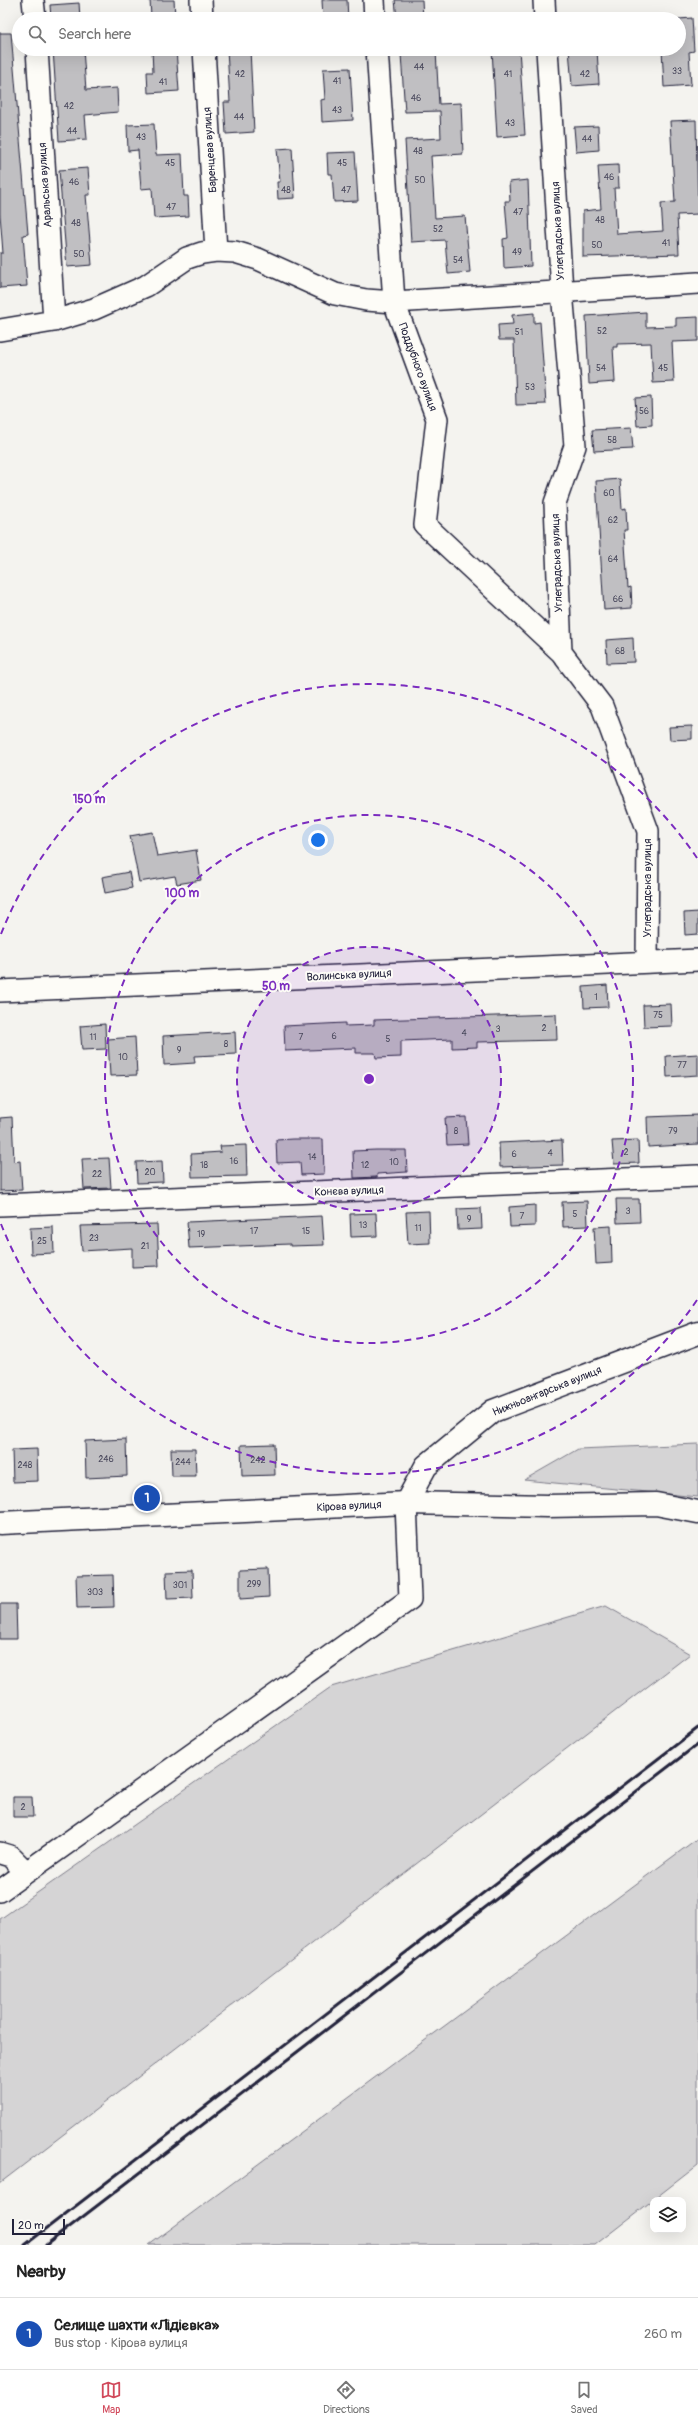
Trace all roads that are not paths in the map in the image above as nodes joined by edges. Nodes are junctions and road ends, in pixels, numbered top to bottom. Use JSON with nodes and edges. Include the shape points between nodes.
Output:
{"nodes":[{"id":1,"x":34,"y":0,"type":"edge"},
{"id":2,"x":201,"y":0,"type":"edge"},
{"id":3,"x":374,"y":0,"type":"edge"},
{"id":4,"x":544,"y":0,"type":"edge"},
{"id":5,"x":35,"y":12,"type":"edge"},
{"id":6,"x":202,"y":12,"type":"edge"},
{"id":7,"x":375,"y":12,"type":"edge"},
{"id":8,"x":545,"y":12,"type":"edge"},
{"id":9,"x":37,"y":56,"type":"edge"},
{"id":10,"x":204,"y":56,"type":"edge"},
{"id":11,"x":377,"y":56,"type":"edge"},
{"id":12,"x":547,"y":56,"type":"edge"},
{"id":13,"x":216,"y":251,"type":"junction"},
{"id":14,"x":698,"y":283,"type":"edge"},
{"id":15,"x":562,"y":291,"type":"junction"},
{"id":16,"x":394,"y":302,"type":"junction"},
{"id":17,"x":54,"y":321,"type":"junction"},
{"id":18,"x":0,"y":330,"type":"edge"},
{"id":19,"x":561,"y":652,"type":"junction"},
{"id":20,"x":698,"y":960,"type":"edge"},
{"id":21,"x":647,"y":962,"type":"junction"},
{"id":22,"x":0,"y":991,"type":"edge"},
{"id":23,"x":698,"y":1176,"type":"edge"},
{"id":24,"x":0,"y":1205,"type":"edge"},
{"id":25,"x":698,"y":1333,"type":"edge"},
{"id":26,"x":406,"y":1504,"type":"junction"},
{"id":27,"x":698,"y":1512,"type":"edge"},
{"id":28,"x":0,"y":1523,"type":"edge"},
{"id":29,"x":0,"y":1853,"type":"edge"},
{"id":30,"x":26,"y":1872,"type":"junction"},
{"id":31,"x":0,"y":1891,"type":"edge"}],
"edges":[{"from":1,"to":5,"type":"street"},
{"from":2,"to":6,"type":"street"},
{"from":3,"to":7,"type":"street"},
{"from":4,"to":8,"type":"street"},
{"from":9,"to":17,"type":"street","name":"Аральська вулиця"},
{"from":10,"to":13,"type":"street","name":"Баренцева вулиця"},
{"from":11,"to":16,"type":"street","name":"Поддубного вулиця"},
{"from":12,"to":15,"type":"street","name":"Углеградська вулиця"},
{"from":13,"to":16,"type":"street","via":[[235,252],[258,259],[335,294]]},
{"from":13,"to":17,"type":"street","via":[[187,258],[146,286],[94,309]]},
{"from":14,"to":15,"type":"street"},
{"from":15,"to":16,"type":"street"},
{"from":15,"to":19,"type":"street","name":"Углеградська вулиця","via":[[575,446],[555,503]]},
{"from":16,"to":19,"type":"street","name":"Поддубного вулиця","via":[[437,419],[426,525]]},
{"from":17,"to":18,"type":"street"},
{"from":19,"to":21,"type":"street","name":"Углеградська вулиця","via":[[602,706],[648,832]]},
{"from":20,"to":21,"type":"street","name":"Волинська вулиця"},
{"from":21,"to":22,"type":"street","name":"Волинська вулиця"},
{"from":23,"to":24,"type":"street","name":"Конєва вулиця"},
{"from":25,"to":26,"type":"main road","name":"Нижньоангарська вулиця","via":[[492,1411],[426,1466]]},
{"from":26,"to":27,"type":"main road","name":"Кірова вулиця","via":[[656,1504]]},
{"from":26,"to":28,"type":"main road","name":"Кірова вулиця"},
{"from":26,"to":30,"type":"street","via":[[410,1599]]},
{"from":29,"to":30,"type":"street","via":[[10,1856]]},
{"from":30,"to":31,"type":"street"}]}
